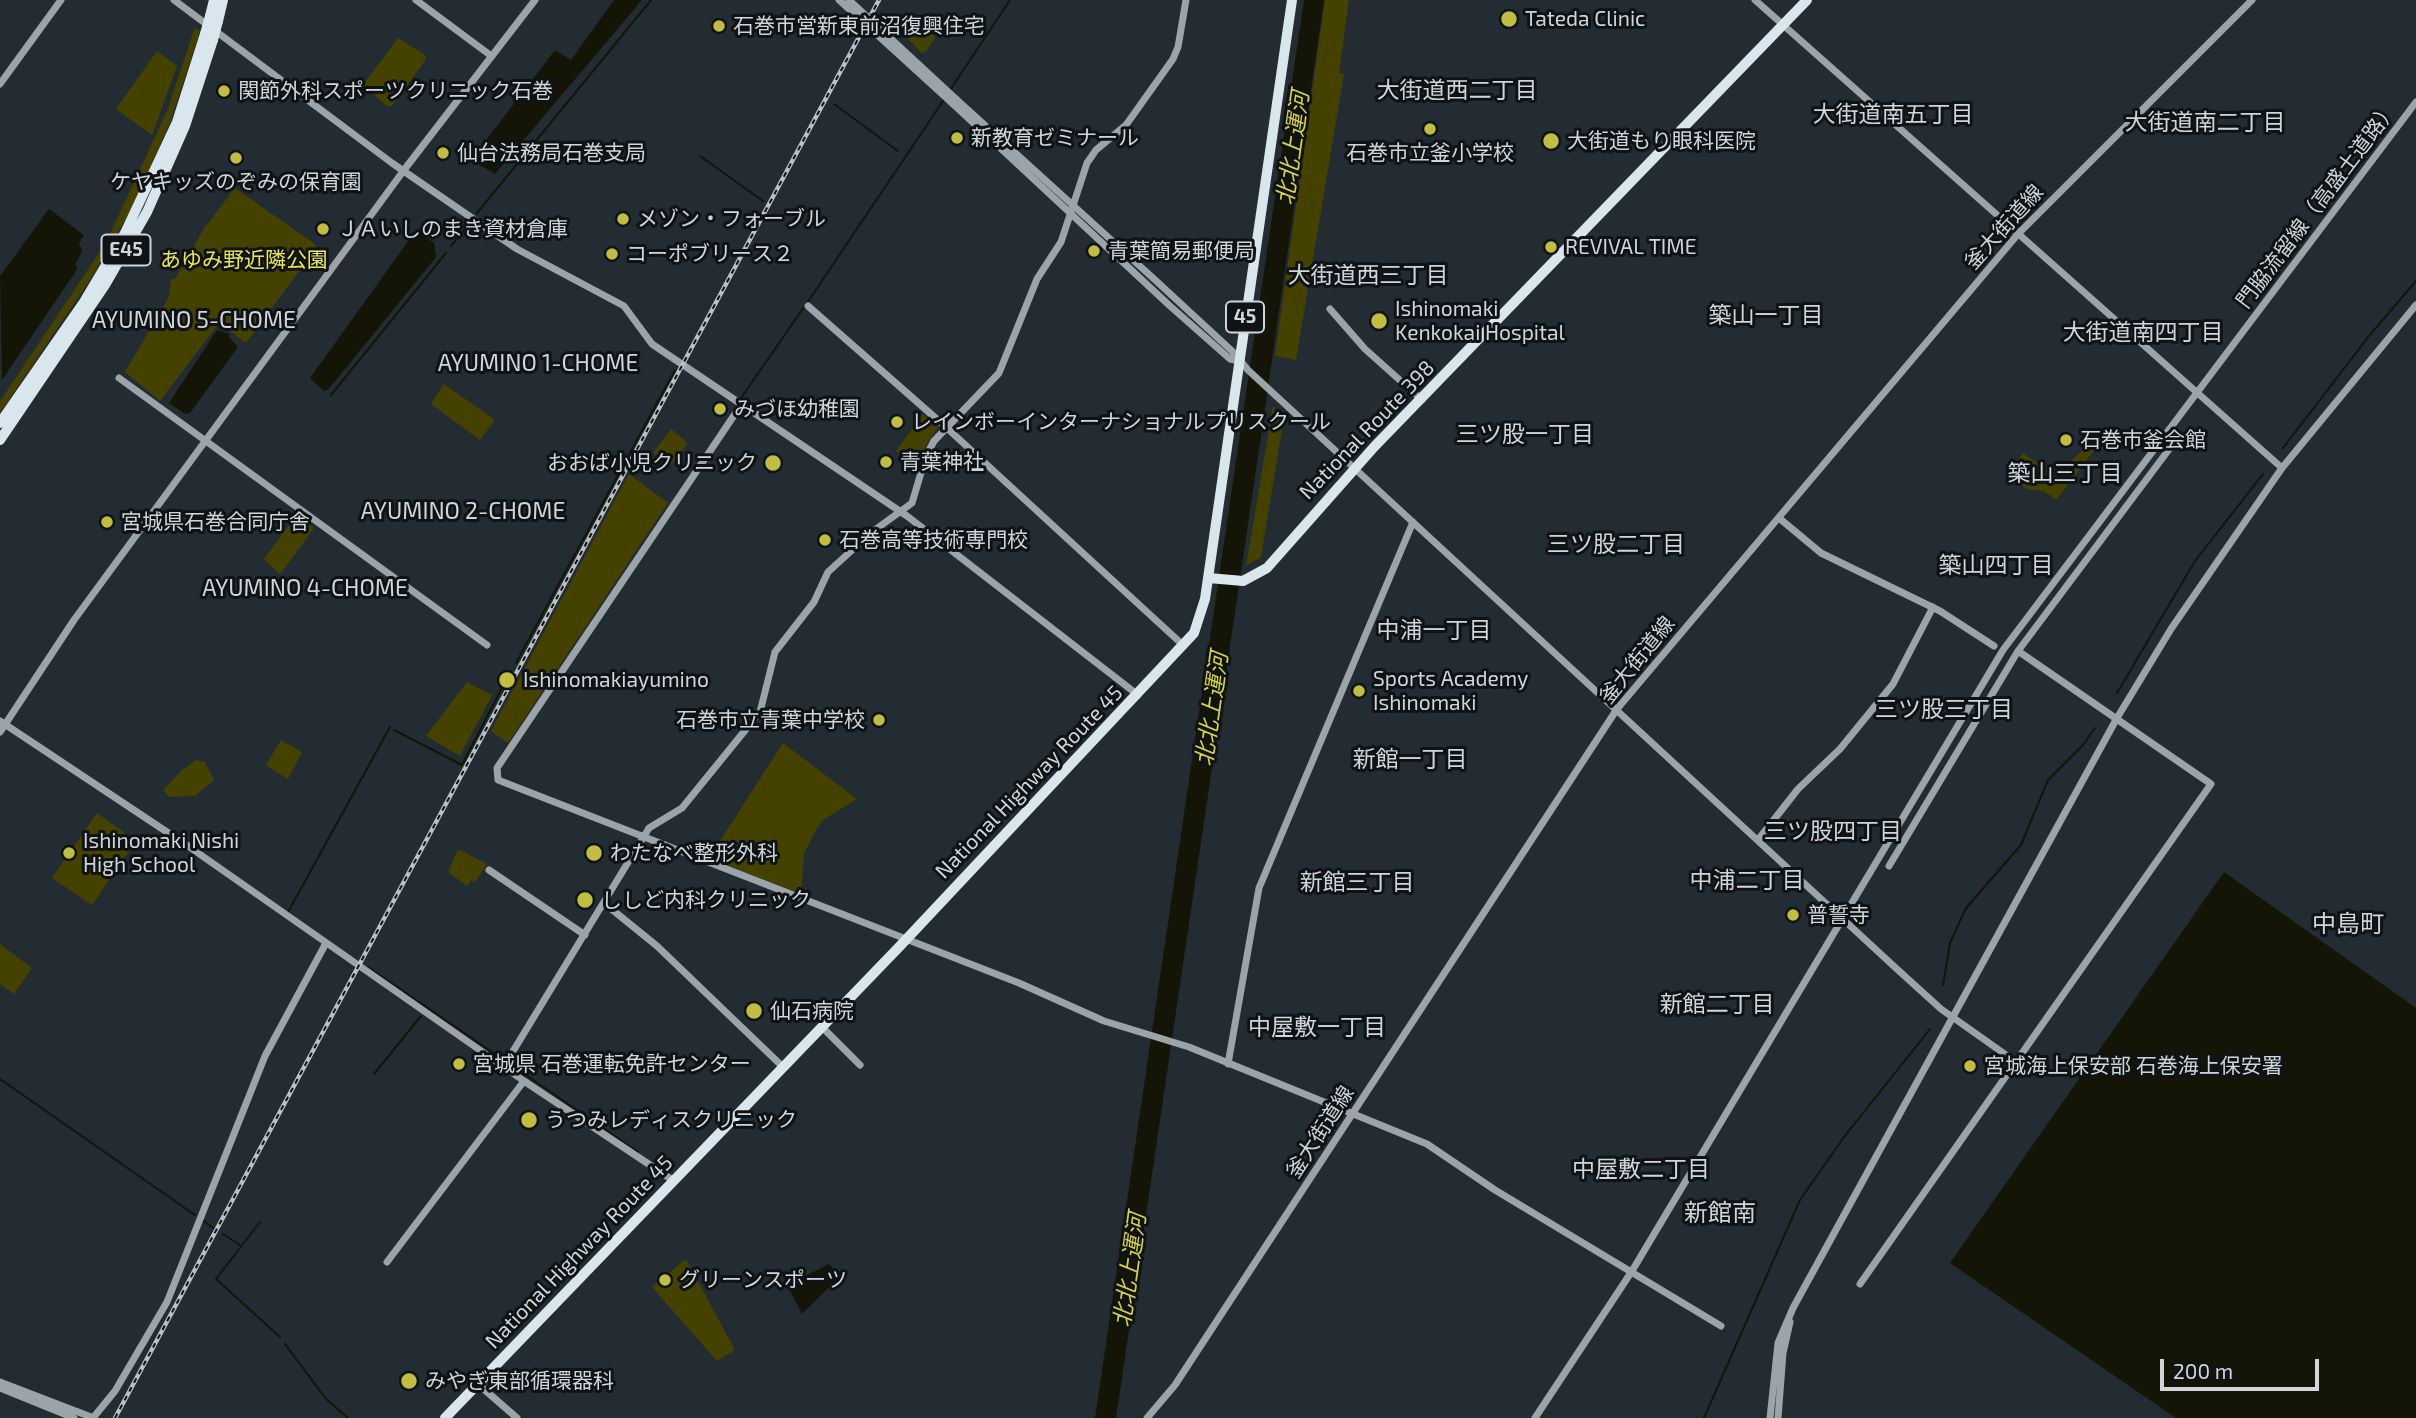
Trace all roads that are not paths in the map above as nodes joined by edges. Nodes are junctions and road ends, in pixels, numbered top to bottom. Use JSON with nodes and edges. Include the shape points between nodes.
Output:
{"nodes":[{"id":1,"x":61,"y":0,"type":"edge"},
{"id":2,"x":174,"y":0,"type":"edge"},
{"id":3,"x":214,"y":0,"type":"edge"},
{"id":4,"x":223,"y":0,"type":"edge"},
{"id":5,"x":416,"y":0,"type":"edge"},
{"id":6,"x":535,"y":0,"type":"edge"},
{"id":7,"x":839,"y":0,"type":"edge"},
{"id":8,"x":849,"y":0,"type":"edge"},
{"id":9,"x":1186,"y":0,"type":"edge"},
{"id":10,"x":1292,"y":0,"type":"edge"},
{"id":11,"x":1755,"y":0,"type":"edge"},
{"id":12,"x":1807,"y":0,"type":"edge"},
{"id":13,"x":2252,"y":0,"type":"edge"},
{"id":14,"x":214,"y":18,"type":"junction"},
{"id":15,"x":1783,"y":25,"type":"junction"},
{"id":16,"x":209,"y":37,"type":"junction"},
{"id":17,"x":490,"y":55,"type":"junction"},
{"id":18,"x":0,"y":84,"type":"edge"},
{"id":19,"x":954,"y":101,"type":"junction"},
{"id":20,"x":2416,"y":102,"type":"edge"},
{"id":21,"x":404,"y":170,"type":"junction"},
{"id":22,"x":1070,"y":208,"type":"junction"},
{"id":23,"x":2018,"y":234,"type":"junction"},
{"id":24,"x":2416,"y":305,"type":"edge"},
{"id":25,"x":808,"y":306,"type":"dead end"},
{"id":26,"x":1330,"y":309,"type":"dead end"},
{"id":27,"x":1242,"y":364,"type":"junction"},
{"id":28,"x":119,"y":378,"type":"dead end"},
{"id":29,"x":2197,"y":393,"type":"junction"},
{"id":30,"x":1422,"y":400,"type":"junction"},
{"id":31,"x":741,"y":405,"type":"junction"},
{"id":32,"x":0,"y":423,"type":"edge"},
{"id":33,"x":945,"y":427,"type":"junction"},
{"id":34,"x":0,"y":440,"type":"edge"},
{"id":35,"x":2176,"y":440,"type":"dead end"},
{"id":36,"x":206,"y":442,"type":"junction"},
{"id":37,"x":1355,"y":468,"type":"junction"},
{"id":38,"x":2282,"y":468,"type":"junction"},
{"id":39,"x":902,"y":513,"type":"junction"},
{"id":40,"x":1779,"y":518,"type":"junction"},
{"id":41,"x":1413,"y":522,"type":"junction"},
{"id":42,"x":1212,"y":578,"type":"junction"},
{"id":43,"x":1933,"y":607,"type":"junction"},
{"id":44,"x":487,"y":645,"type":"dead end"},
{"id":45,"x":1184,"y":646,"type":"junction"},
{"id":46,"x":1994,"y":646,"type":"dead end"},
{"id":47,"x":2018,"y":650,"type":"junction"},
{"id":48,"x":1138,"y":695,"type":"junction"},
{"id":49,"x":1617,"y":709,"type":"junction"},
{"id":50,"x":2117,"y":718,"type":"junction"},
{"id":51,"x":2,"y":726,"type":"edge"},
{"id":52,"x":643,"y":837,"type":"junction"},
{"id":53,"x":1758,"y":840,"type":"junction"},
{"id":54,"x":1889,"y":866,"type":"dead end"},
{"id":55,"x":489,"y":870,"type":"dead end"},
{"id":56,"x":604,"y":903,"type":"junction"},
{"id":57,"x":1842,"y":917,"type":"junction"},
{"id":58,"x":585,"y":935,"type":"junction"},
{"id":59,"x":905,"y":940,"type":"junction"},
{"id":60,"x":326,"y":943,"type":"junction"},
{"id":61,"x":1952,"y":1017,"type":"junction"},
{"id":62,"x":822,"y":1027,"type":"junction"},
{"id":63,"x":2016,"y":1062,"type":"junction"},
{"id":64,"x":1228,"y":1064,"type":"junction"},
{"id":65,"x":860,"y":1065,"type":"dead end"},
{"id":66,"x":504,"y":1066,"type":"junction"},
{"id":67,"x":783,"y":1067,"type":"junction"},
{"id":68,"x":524,"y":1080,"type":"junction"},
{"id":69,"x":1354,"y":1113,"type":"junction"},
{"id":70,"x":674,"y":1181,"type":"junction"},
{"id":71,"x":387,"y":1262,"type":"dead end"},
{"id":72,"x":1632,"y":1271,"type":"junction"},
{"id":73,"x":1860,"y":1284,"type":"dead end"},
{"id":74,"x":1793,"y":1308,"type":"junction"},
{"id":75,"x":1721,"y":1326,"type":"dead end"},
{"id":76,"x":0,"y":1382,"type":"edge"},
{"id":77,"x":479,"y":1385,"type":"junction"},
{"id":78,"x":0,"y":1388,"type":"edge"},
{"id":79,"x":75,"y":1416,"type":"edge"},
{"id":80,"x":93,"y":1418,"type":"edge"},
{"id":81,"x":445,"y":1418,"type":"edge"},
{"id":82,"x":517,"y":1418,"type":"edge"},
{"id":83,"x":1147,"y":1418,"type":"edge"},
{"id":84,"x":1535,"y":1418,"type":"edge"},
{"id":85,"x":1770,"y":1418,"type":"edge"},
{"id":86,"x":1778,"y":1418,"type":"edge"}],
"edges":[{"from":1,"to":18,"type":"street"},
{"from":2,"to":21,"type":"street"},
{"from":3,"to":14,"type":"highway","number":"E45"},
{"from":4,"to":14,"type":"highway","number":"E45"},
{"from":5,"to":17,"type":"street"},
{"from":6,"to":17,"type":"street"},
{"from":7,"to":19,"type":"street","bridge":true},
{"from":8,"to":19,"type":"street","bridge":true},
{"from":9,"to":22,"type":"street","via":[[1173,59],[1126,125],[1091,156]]},
{"from":10,"to":27,"type":"highway","name":"National Highway Route 45","number":"45"},
{"from":11,"to":15,"type":"street"},
{"from":12,"to":15,"type":"highway","name":"National Route 398"},
{"from":13,"to":23,"type":"street","name":"釜大街道線"},
{"from":14,"to":16,"type":"highway","number":"E45","bridge":true},
{"from":15,"to":23,"type":"street"},
{"from":15,"to":30,"type":"highway","name":"National Route 398"},
{"from":16,"to":32,"type":"highway","number":"E45","via":[[134,216],[83,302]]},
{"from":16,"to":34,"type":"highway","number":"E45","via":[[185,126],[138,229]]},
{"from":17,"to":21,"type":"street"},
{"from":19,"to":22,"type":"street"},
{"from":20,"to":29,"type":"street","name":"門脇流留線（高盛土道路）"},
{"from":21,"to":31,"type":"street","via":[[517,249],[613,299],[632,314],[653,344]]},
{"from":21,"to":36,"type":"street"},
{"from":22,"to":27,"type":"street","via":[[1230,359]]},
{"from":22,"to":33,"type":"street","via":[[1060,242],[1037,279],[1004,364]]},
{"from":23,"to":29,"type":"street"},
{"from":23,"to":40,"type":"street","name":"釜大街道線"},
{"from":24,"to":38,"type":"street"},
{"from":25,"to":33,"type":"street"},
{"from":26,"to":30,"type":"street"},
{"from":27,"to":37,"type":"street"},
{"from":27,"to":42,"type":"highway","name":"National Highway Route 45","number":"45"},
{"from":28,"to":36,"type":"street"},
{"from":29,"to":38,"type":"street"},
{"from":29,"to":57,"type":"street","name":"門脇流留線（高盛土道路）","via":[[2003,650]]},
{"from":30,"to":37,"type":"highway","name":"National Route 398"},
{"from":31,"to":39,"type":"street"},
{"from":31,"to":52,"type":"street","via":[[495,773],[501,783]]},
{"from":33,"to":39,"type":"street","via":[[926,456],[916,497]]},
{"from":33,"to":45,"type":"street"},
{"from":35,"to":47,"type":"street"},
{"from":36,"to":44,"type":"street"},
{"from":36,"to":51,"type":"street"},
{"from":37,"to":41,"type":"street"},
{"from":37,"to":42,"type":"highway","name":"National Route 398","via":[[1267,568],[1244,581]]},
{"from":38,"to":50,"type":"street","via":[[2171,629]]},
{"from":39,"to":48,"type":"street"},
{"from":39,"to":52,"type":"street","via":[[828,572],[814,602],[775,652],[760,712],[681,808],[655,823]]},
{"from":40,"to":43,"type":"street","via":[[1821,552]]},
{"from":40,"to":49,"type":"street","name":"釜大街道線"},
{"from":41,"to":49,"type":"street"},
{"from":41,"to":64,"type":"street","via":[[1259,888]]},
{"from":42,"to":45,"type":"highway","name":"National Highway Route 45","number":"45","via":[[1202,612]]},
{"from":43,"to":46,"type":"street"},
{"from":43,"to":53,"type":"street","via":[[1894,684]]},
{"from":45,"to":48,"type":"highway","name":"National Highway Route 45","number":"45"},
{"from":47,"to":50,"type":"street"},
{"from":47,"to":54,"type":"street"},
{"from":48,"to":59,"type":"highway","name":"National Highway Route 45","number":"45"},
{"from":49,"to":53,"type":"street"},
{"from":49,"to":69,"type":"street","name":"釜大街道線"},
{"from":50,"to":61,"type":"street"},
{"from":50,"to":63,"type":"street","via":[[2211,784]]},
{"from":51,"to":60,"type":"street","via":[[188,846]]},
{"from":52,"to":56,"type":"street"},
{"from":52,"to":59,"type":"street"},
{"from":53,"to":57,"type":"street"},
{"from":55,"to":58,"type":"street"},
{"from":56,"to":58,"type":"street"},
{"from":56,"to":67,"type":"street","via":[[657,946]]},
{"from":57,"to":61,"type":"street"},
{"from":57,"to":72,"type":"street","name":"門脇流留線（高盛土道路）"},
{"from":58,"to":66,"type":"street"},
{"from":59,"to":62,"type":"highway","name":"National Highway Route 45","number":"45"},
{"from":59,"to":64,"type":"street"},
{"from":60,"to":66,"type":"street"},
{"from":60,"to":80,"type":"street","via":[[265,1056],[167,1302],[115,1391]]},
{"from":61,"to":63,"type":"street"},
{"from":61,"to":74,"type":"street"},
{"from":62,"to":65,"type":"street"},
{"from":62,"to":67,"type":"highway","name":"National Highway Route 45","number":"45"},
{"from":63,"to":73,"type":"street"},
{"from":64,"to":69,"type":"street"},
{"from":66,"to":68,"type":"street"},
{"from":67,"to":70,"type":"highway","name":"National Highway Route 45","number":"45"},
{"from":68,"to":70,"type":"street"},
{"from":68,"to":71,"type":"street"},
{"from":69,"to":72,"type":"street","via":[[1427,1144]]},
{"from":69,"to":83,"type":"street","name":"釜大街道線","via":[[1175,1385]]},
{"from":70,"to":77,"type":"highway","name":"National Highway Route 45","number":"45"},
{"from":72,"to":75,"type":"street"},
{"from":72,"to":84,"type":"street","name":"門脇流留線（高盛土道路）"},
{"from":74,"to":85,"type":"street","via":[[1778,1343]]},
{"from":74,"to":86,"type":"street","via":[[1783,1353]]},
{"from":76,"to":79,"type":"street"},
{"from":77,"to":81,"type":"highway","name":"National Highway Route 45","number":"45"},
{"from":77,"to":82,"type":"street"},
{"from":78,"to":79,"type":"street"},
{"from":79,"to":80,"type":"street","bridge":true}]}
